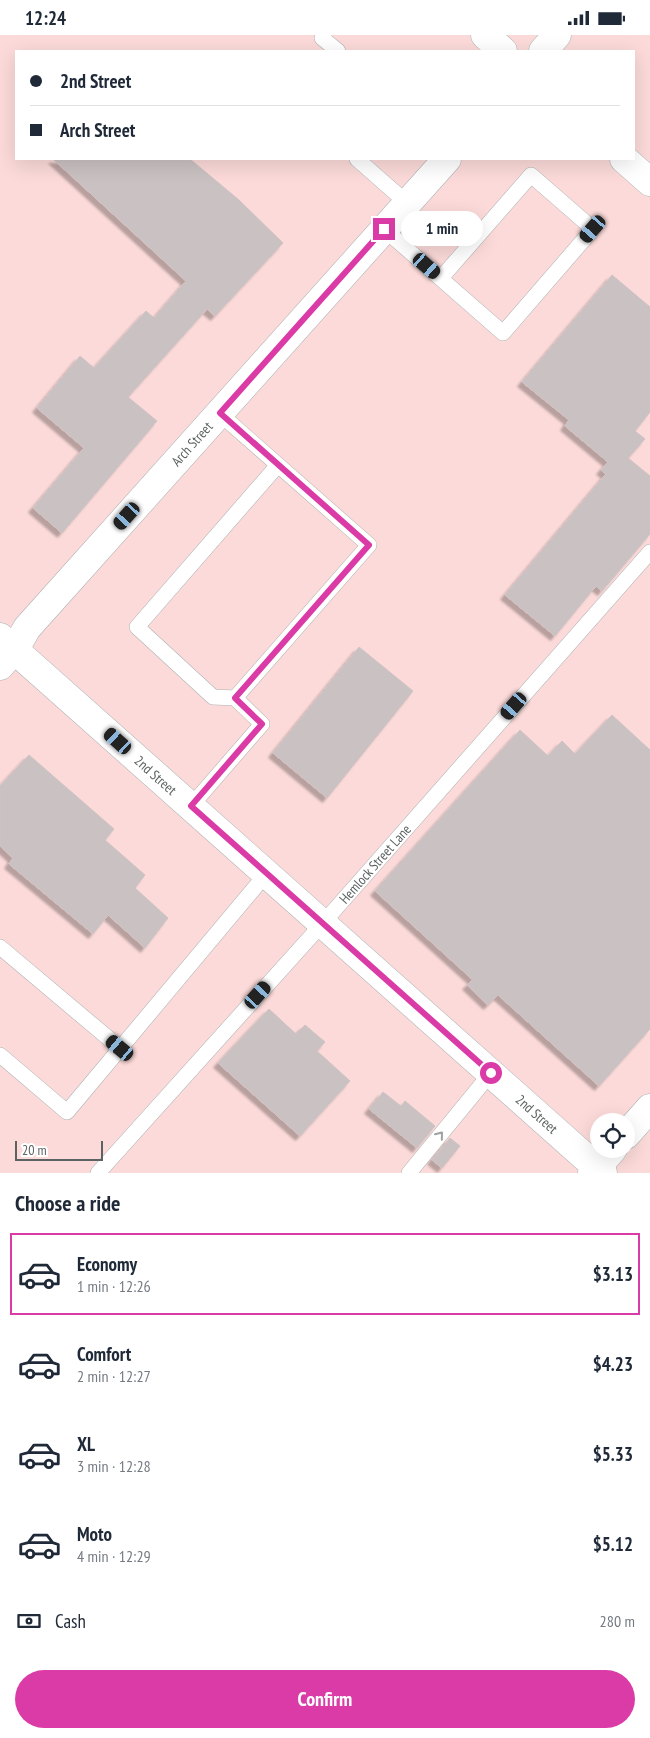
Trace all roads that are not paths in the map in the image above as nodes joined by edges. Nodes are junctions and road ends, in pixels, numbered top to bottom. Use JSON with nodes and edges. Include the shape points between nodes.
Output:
{"nodes":[{"id":1,"x":485,"y":35,"type":"edge"},
{"id":2,"x":557,"y":35,"type":"edge"},
{"id":3,"x":322,"y":36,"type":"edge"},
{"id":4,"x":337,"y":50,"type":"edge"},
{"id":5,"x":502,"y":50,"type":"edge"},
{"id":6,"x":544,"y":50,"type":"edge"},
{"id":7,"x":358,"y":160,"type":"edge"},
{"id":8,"x":446,"y":160,"type":"edge"},
{"id":9,"x":625,"y":160,"type":"edge"},
{"id":10,"x":650,"y":182,"type":"edge"},
{"id":11,"x":407,"y":203,"type":"junction"},
{"id":12,"x":384,"y":229,"type":"junction"},
{"id":13,"x":442,"y":278,"type":"junction"},
{"id":14,"x":220,"y":413,"type":"junction"},
{"id":15,"x":278,"y":465,"type":"junction"},
{"id":16,"x":650,"y":551,"type":"edge"},
{"id":17,"x":5,"y":650,"type":"edge"},
{"id":18,"x":235,"y":698,"type":"junction"},
{"id":19,"x":191,"y":806,"type":"junction"},
{"id":20,"x":267,"y":873,"type":"junction"},
{"id":21,"x":322,"y":923,"type":"junction"},
{"id":22,"x":0,"y":947,"type":"edge"},
{"id":23,"x":120,"y":1048,"type":"junction"},
{"id":24,"x":0,"y":1055,"type":"edge"},
{"id":25,"x":491,"y":1073,"type":"junction"},
{"id":26,"x":650,"y":1108,"type":"edge"},
{"id":27,"x":635,"y":1125,"type":"edge"},
{"id":28,"x":601,"y":1166,"type":"edge"},
{"id":29,"x":99,"y":1173,"type":"edge"},
{"id":30,"x":409,"y":1173,"type":"edge"}],
"edges":[{"from":1,"to":5,"type":"street"},
{"from":2,"to":6,"type":"street"},
{"from":3,"to":4,"type":"lane"},
{"from":7,"to":11,"type":"lane"},
{"from":8,"to":11,"type":"street","name":"Arch Street"},
{"from":9,"to":10,"type":"street"},
{"from":11,"to":12,"type":"street","name":"Arch Street"},
{"from":12,"to":13,"type":"lane"},
{"from":12,"to":14,"type":"street","name":"Arch Street"},
{"from":13,"to":13,"type":"lane","via":[[502,333],[593,229],[531,175]]},
{"from":14,"to":15,"type":"lane"},
{"from":14,"to":17,"type":"street","name":"Arch Street"},
{"from":15,"to":18,"type":"lane","via":[[369,545]]},
{"from":15,"to":18,"type":"lane","via":[[136,627],[213,697]]},
{"from":16,"to":21,"type":"lane","name":"Hemlock Street Lane"},
{"from":17,"to":19,"type":"street","name":"2nd Street"},
{"from":18,"to":19,"type":"lane","via":[[262,724]]},
{"from":19,"to":20,"type":"street","name":"2nd Street"},
{"from":20,"to":21,"type":"street","name":"2nd Street"},
{"from":20,"to":23,"type":"lane"},
{"from":21,"to":25,"type":"street","name":"2nd Street"},
{"from":21,"to":29,"type":"lane","name":"Hemlock Street Lane"},
{"from":22,"to":23,"type":"lane"},
{"from":23,"to":24,"type":"lane","via":[[67,1111]]},
{"from":25,"to":28,"type":"street","name":"2nd Street"},
{"from":30,"to":25,"type":"lane","one_way":true},
{"from":26,"to":27,"type":"street"}]}
